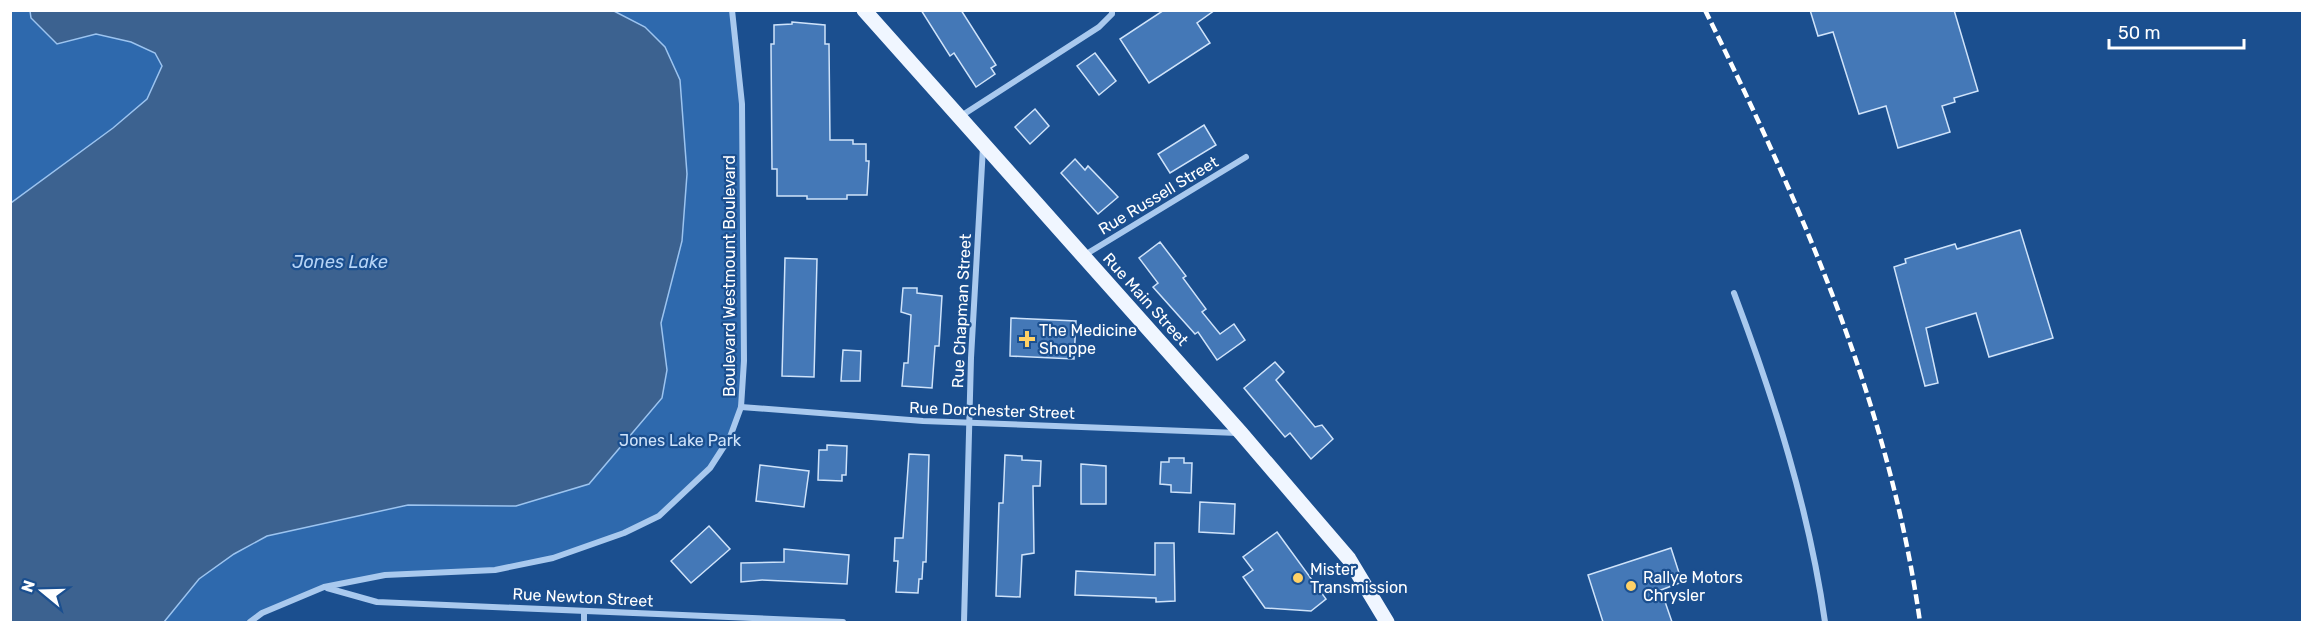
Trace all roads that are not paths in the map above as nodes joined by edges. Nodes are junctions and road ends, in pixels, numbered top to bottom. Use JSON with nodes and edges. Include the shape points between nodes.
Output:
{"nodes":[{"id":1,"x":732,"y":10,"type":"edge"},
{"id":2,"x":864,"y":10,"type":"edge"},
{"id":3,"x":1112,"y":12,"type":"edge"},
{"id":4,"x":960,"y":117,"type":"junction"},
{"id":5,"x":983,"y":144,"type":"junction"},
{"id":6,"x":1246,"y":157,"type":"dead end"},
{"id":7,"x":1083,"y":256,"type":"junction"},
{"id":8,"x":1734,"y":293,"type":"dead end"},
{"id":9,"x":741,"y":407,"type":"junction"},
{"id":10,"x":970,"y":423,"type":"junction"},
{"id":11,"x":1242,"y":433,"type":"junction"},
{"id":12,"x":324,"y":587,"type":"junction"},
{"id":13,"x":584,"y":611,"type":"junction"},
{"id":14,"x":250,"y":622,"type":"edge"},
{"id":15,"x":584,"y":622,"type":"edge"},
{"id":16,"x":843,"y":622,"type":"edge"},
{"id":17,"x":964,"y":622,"type":"edge"},
{"id":18,"x":1387,"y":622,"type":"edge"},
{"id":19,"x":1825,"y":622,"type":"edge"}],
"edges":[{"from":1,"to":9,"type":"street","name":"Boulevard Westmount Boulevard","via":[[742,104],[745,217]]},
{"from":2,"to":4,"type":"main road","name":"Rue Main Street"},
{"from":3,"to":4,"type":"street","via":[[1100,27]]},
{"from":4,"to":5,"type":"main road","name":"Rue Main Street"},
{"from":5,"to":7,"type":"main road","name":"Rue Main Street"},
{"from":5,"to":10,"type":"street","name":"Rue Chapman Street"},
{"from":6,"to":7,"type":"street","name":"Rue Russell Street"},
{"from":7,"to":11,"type":"main road","name":"Rue Main Street"},
{"from":8,"to":19,"type":"street","via":[[1789,454]]},
{"from":9,"to":10,"type":"street","name":"Rue Dorchester Street"},
{"from":9,"to":12,"type":"street","name":"Boulevard Westmount Boulevard","via":[[730,437],[710,468],[659,516],[624,533],[553,558],[495,570],[385,575]]},
{"from":10,"to":11,"type":"street","name":"Rue Dorchester Street"},
{"from":10,"to":17,"type":"street","name":"Rue Chapman Street"},
{"from":11,"to":18,"type":"main road","name":"Rue Main Street","via":[[1349,559]]},
{"from":12,"to":13,"type":"street","name":"Rue Newton Street","via":[[377,602]]},
{"from":12,"to":14,"type":"street","name":"Boulevard Westmount Boulevard","via":[[262,613]]},
{"from":13,"to":15,"type":"street"},
{"from":13,"to":16,"type":"street","name":"Rue Newton Street"}]}
